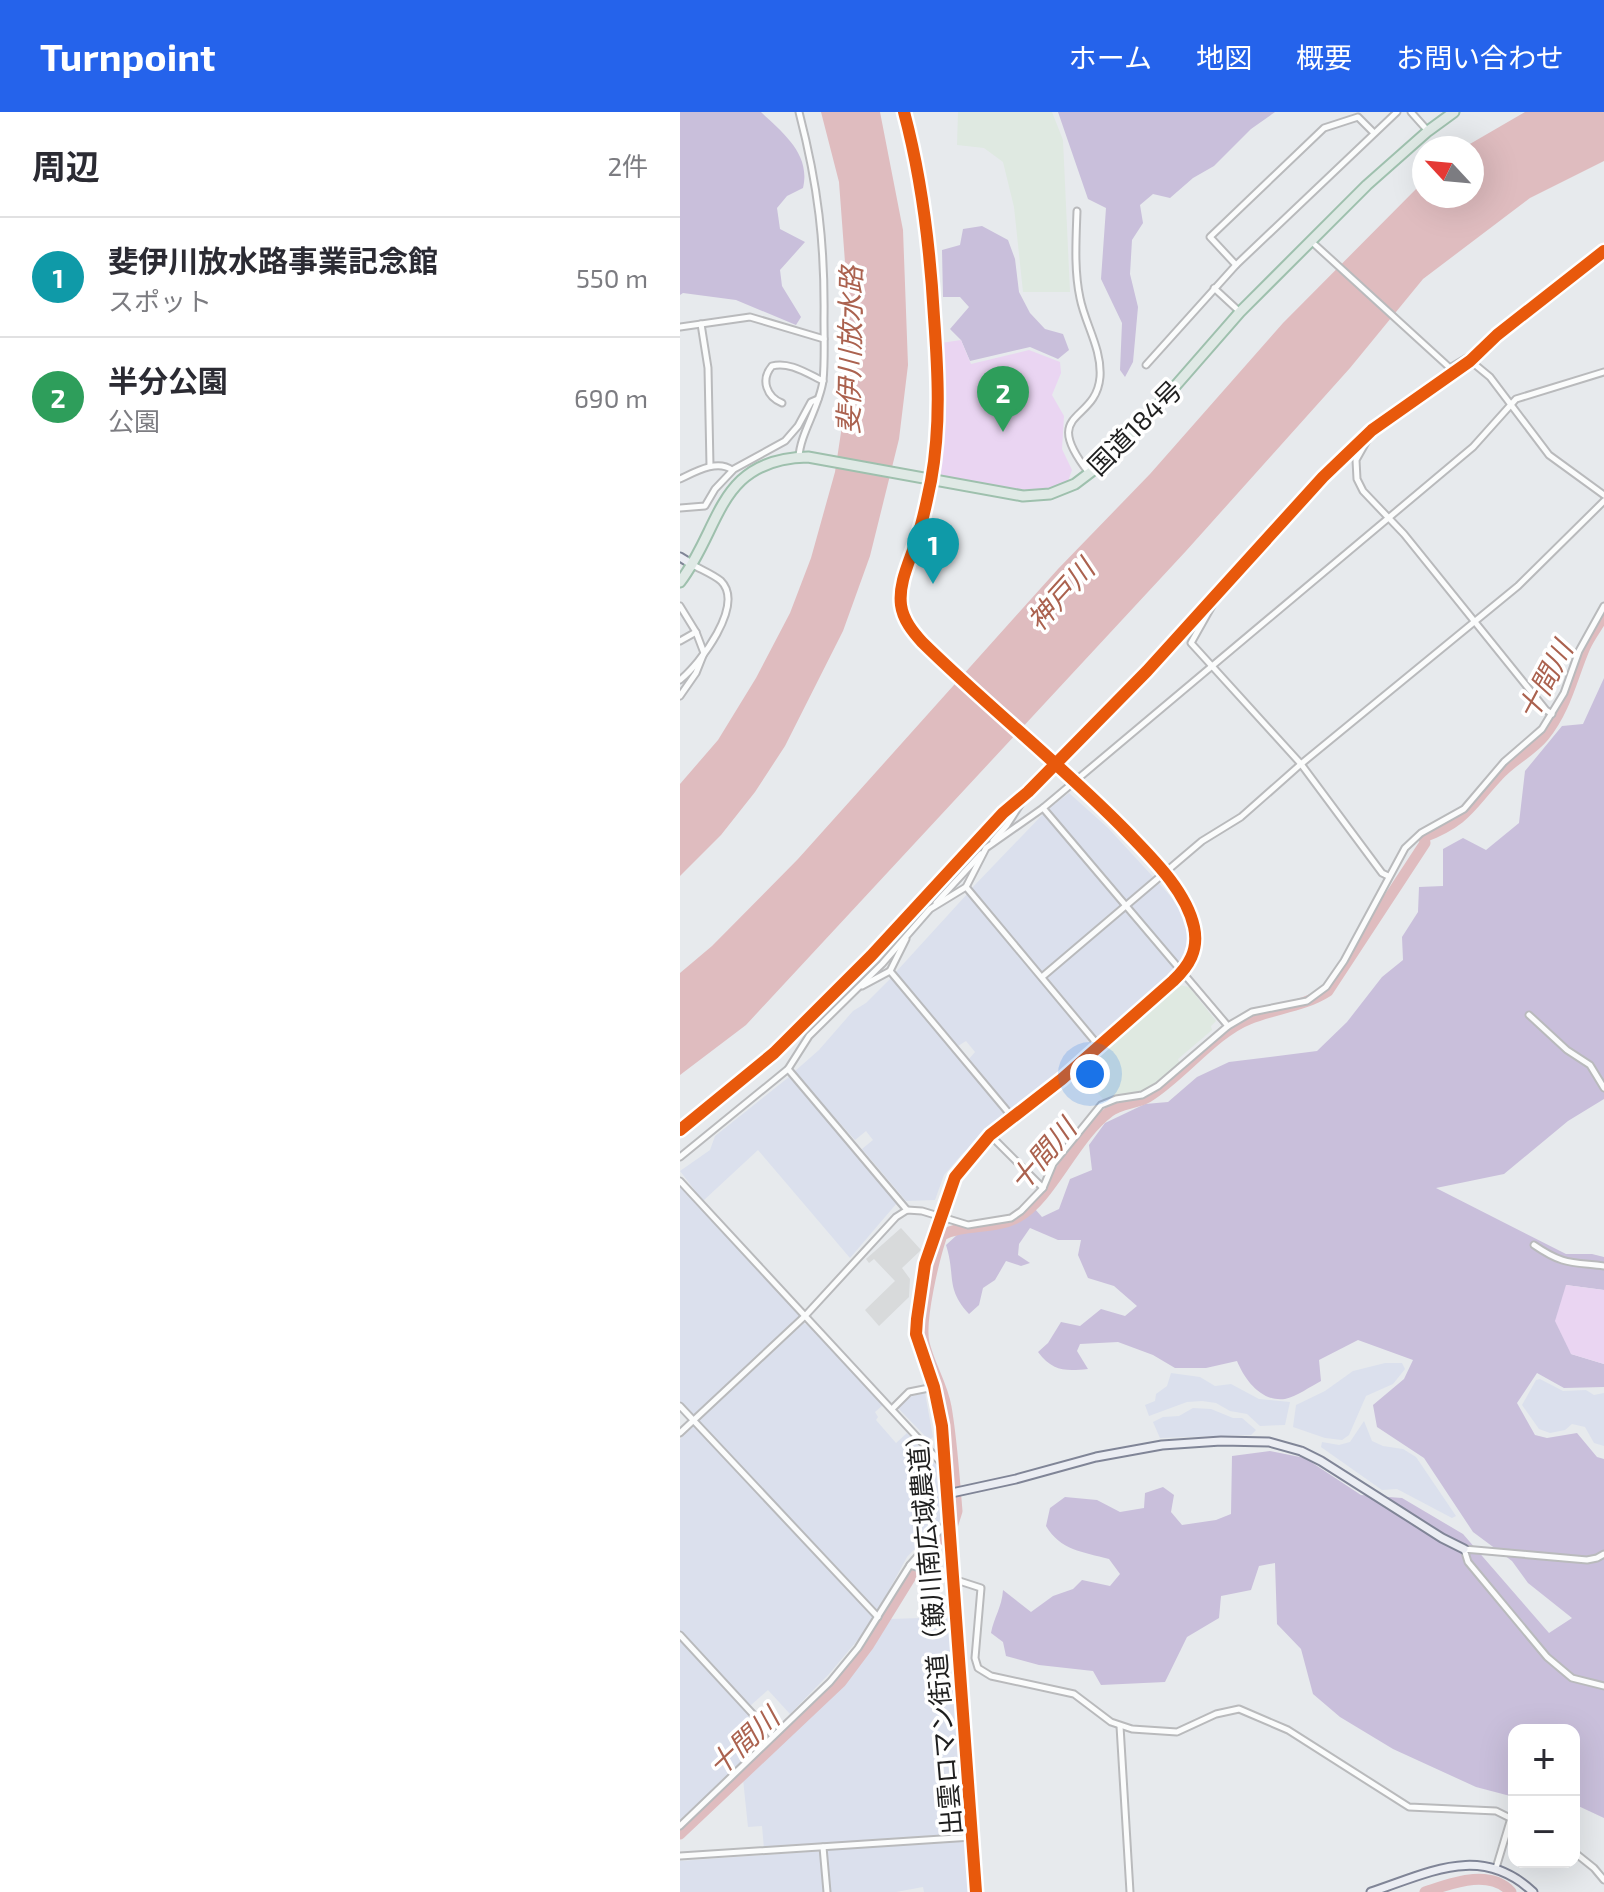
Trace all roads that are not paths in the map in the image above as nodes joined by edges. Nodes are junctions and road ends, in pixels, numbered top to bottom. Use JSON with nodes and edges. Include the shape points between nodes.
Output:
{"nodes":[{"id":1,"x":799,"y":112,"type":"edge"},
{"id":2,"x":904,"y":112,"type":"edge"},
{"id":3,"x":1397,"y":112,"type":"edge"},
{"id":4,"x":1411,"y":112,"type":"edge"},
{"id":5,"x":1454,"y":112,"type":"edge"},
{"id":6,"x":1428,"y":131,"type":"junction"},
{"id":7,"x":1374,"y":133,"type":"junction"},
{"id":8,"x":1077,"y":211,"type":"dead end"},
{"id":9,"x":1314,"y":244,"type":"junction"},
{"id":10,"x":1604,"y":251,"type":"edge"},
{"id":11,"x":1236,"y":265,"type":"junction"},
{"id":12,"x":1214,"y":288,"type":"junction"},
{"id":13,"x":1240,"y":312,"type":"junction"},
{"id":14,"x":701,"y":324,"type":"junction"},
{"id":15,"x":680,"y":327,"type":"edge"},
{"id":16,"x":824,"y":339,"type":"junction"},
{"id":17,"x":1470,"y":361,"type":"junction"},
{"id":18,"x":1146,"y":365,"type":"dead end"},
{"id":19,"x":1604,"y":372,"type":"edge"},
{"id":20,"x":823,"y":381,"type":"junction"},
{"id":21,"x":819,"y":399,"type":"junction"},
{"id":22,"x":782,"y":403,"type":"dead end"},
{"id":23,"x":1510,"y":405,"type":"junction"},
{"id":24,"x":1372,"y":430,"type":"junction"},
{"id":25,"x":804,"y":457,"type":"junction"},
{"id":26,"x":710,"y":466,"type":"junction"},
{"id":27,"x":732,"y":470,"type":"junction"},
{"id":28,"x":1089,"y":474,"type":"junction"},
{"id":29,"x":680,"y":479,"type":"edge"},
{"id":30,"x":931,"y":479,"type":"junction"},
{"id":31,"x":1604,"y":498,"type":"edge"},
{"id":32,"x":680,"y":508,"type":"edge"},
{"id":33,"x":1388,"y":517,"type":"junction"},
{"id":34,"x":680,"y":557,"type":"edge"},
{"id":35,"x":693,"y":565,"type":"junction"},
{"id":36,"x":680,"y":582,"type":"edge"},
{"id":37,"x":1217,"y":596,"type":"junction"},
{"id":38,"x":680,"y":606,"type":"edge"},
{"id":39,"x":1604,"y":606,"type":"edge"},
{"id":40,"x":1473,"y":622,"type":"junction"},
{"id":41,"x":696,"y":632,"type":"junction"},
{"id":42,"x":680,"y":641,"type":"edge"},
{"id":43,"x":704,"y":653,"type":"junction"},
{"id":44,"x":1212,"y":664,"type":"junction"},
{"id":45,"x":680,"y":680,"type":"edge"},
{"id":46,"x":680,"y":696,"type":"edge"},
{"id":47,"x":1552,"y":714,"type":"junction"},
{"id":48,"x":1052,"y":760,"type":"junction"},
{"id":49,"x":1301,"y":764,"type":"junction"},
{"id":50,"x":1075,"y":781,"type":"junction"},
{"id":51,"x":1028,"y":792,"type":"junction"},
{"id":52,"x":1043,"y":808,"type":"junction"},
{"id":53,"x":986,"y":848,"type":"junction"},
{"id":54,"x":1165,"y":874,"type":"junction"},
{"id":55,"x":1388,"y":876,"type":"junction"},
{"id":56,"x":966,"y":887,"type":"junction"},
{"id":57,"x":1126,"y":907,"type":"junction"},
{"id":58,"x":930,"y":909,"type":"junction"},
{"id":59,"x":910,"y":932,"type":"junction"},
{"id":60,"x":890,"y":971,"type":"junction"},
{"id":61,"x":1182,"y":973,"type":"junction"},
{"id":62,"x":1042,"y":977,"type":"junction"},
{"id":63,"x":857,"y":988,"type":"junction"},
{"id":64,"x":1529,"y":1015,"type":"dead end"},
{"id":65,"x":1228,"y":1026,"type":"junction"},
{"id":66,"x":1098,"y":1045,"type":"junction"},
{"id":67,"x":788,"y":1069,"type":"junction"},
{"id":68,"x":1604,"y":1088,"type":"edge"},
{"id":69,"x":1013,"y":1118,"type":"junction"},
{"id":70,"x":680,"y":1130,"type":"edge"},
{"id":71,"x":990,"y":1135,"type":"junction"},
{"id":72,"x":680,"y":1157,"type":"edge"},
{"id":73,"x":680,"y":1181,"type":"edge"},
{"id":74,"x":1043,"y":1188,"type":"junction"},
{"id":75,"x":907,"y":1210,"type":"junction"},
{"id":76,"x":940,"y":1218,"type":"junction"},
{"id":77,"x":1534,"y":1245,"type":"dead end"},
{"id":78,"x":1604,"y":1266,"type":"edge"},
{"id":79,"x":805,"y":1316,"type":"junction"},
{"id":80,"x":934,"y":1387,"type":"junction"},
{"id":81,"x":680,"y":1406,"type":"edge"},
{"id":82,"x":892,"y":1409,"type":"junction"},
{"id":83,"x":694,"y":1421,"type":"junction"},
{"id":84,"x":680,"y":1433,"type":"edge"},
{"id":85,"x":946,"y":1467,"type":"junction"},
{"id":86,"x":947,"y":1494,"type":"junction"},
{"id":87,"x":949,"y":1520,"type":"junction"},
{"id":88,"x":1464,"y":1549,"type":"junction"},
{"id":89,"x":1604,"y":1554,"type":"edge"},
{"id":90,"x":910,"y":1565,"type":"junction"},
{"id":91,"x":955,"y":1579,"type":"junction"},
{"id":92,"x":878,"y":1617,"type":"junction"},
{"id":93,"x":680,"y":1635,"type":"edge"},
{"id":94,"x":1604,"y":1686,"type":"edge"},
{"id":95,"x":1120,"y":1726,"type":"junction"},
{"id":96,"x":773,"y":1736,"type":"junction"},
{"id":97,"x":1508,"y":1817,"type":"edge"},
{"id":98,"x":680,"y":1826,"type":"edge"},
{"id":99,"x":1508,"y":1833,"type":"edge"},
{"id":100,"x":972,"y":1837,"type":"junction"},
{"id":101,"x":823,"y":1847,"type":"junction"},
{"id":102,"x":680,"y":1856,"type":"edge"},
{"id":103,"x":1580,"y":1857,"type":"edge"},
{"id":104,"x":1496,"y":1868,"type":"junction"},
{"id":105,"x":1604,"y":1880,"type":"edge"},
{"id":106,"x":827,"y":1892,"type":"edge"},
{"id":107,"x":976,"y":1892,"type":"edge"},
{"id":108,"x":1130,"y":1892,"type":"edge"},
{"id":109,"x":1371,"y":1892,"type":"edge"},
{"id":110,"x":1533,"y":1892,"type":"edge"}],
"edges":[{"from":1,"to":16,"type":"street","via":[[823,231]]},
{"from":2,"to":30,"type":"street","via":[[922,187],[931,274],[939,387]]},
{"from":3,"to":7,"type":"street"},
{"from":4,"to":6,"type":"street"},
{"from":5,"to":6,"type":"highway","name":"国道184号"},
{"from":6,"to":9,"type":"highway","name":"国道184号","via":[[1367,185]]},
{"from":7,"to":11,"type":"street"},
{"from":7,"to":11,"type":"street","via":[[1358,117],[1324,128],[1210,237]]},
{"from":8,"to":28,"type":"street","via":[[1076,277],[1097,350],[1100,381],[1068,434],[1071,450]]},
{"from":9,"to":13,"type":"highway","name":"国道184号"},
{"from":9,"to":17,"type":"street","via":[[1450,368]]},
{"from":10,"to":17,"type":"street"},
{"from":11,"to":12,"type":"street"},
{"from":12,"to":13,"type":"street"},
{"from":12,"to":18,"type":"street"},
{"from":13,"to":28,"type":"highway","name":"国道184号"},
{"from":14,"to":15,"type":"street"},
{"from":14,"to":16,"type":"street","via":[[750,317]]},
{"from":14,"to":26,"type":"street","via":[[708,368]]},
{"from":16,"to":20,"type":"street"},
{"from":17,"to":23,"type":"street","via":[[1490,377]]},
{"from":17,"to":24,"type":"street"},
{"from":19,"to":23,"type":"street"},
{"from":20,"to":21,"type":"street"},
{"from":20,"to":22,"type":"street","via":[[788,366],[772,366],[765,379],[767,389]]},
{"from":21,"to":25,"type":"street","via":[[799,446]]},
{"from":21,"to":27,"type":"street","via":[[811,402],[785,441]]},
{"from":23,"to":31,"type":"street","via":[[1549,455]]},
{"from":23,"to":33,"type":"street","via":[[1473,447]]},
{"from":24,"to":33,"type":"street","via":[[1356,460],[1357,479]]},
{"from":24,"to":37,"type":"street"},
{"from":25,"to":30,"type":"highway","name":"国道184号"},
{"from":25,"to":35,"type":"highway","name":"国道184号","via":[[770,464],[729,492]]},
{"from":26,"to":27,"type":"street"},
{"from":26,"to":29,"type":"street"},
{"from":27,"to":32,"type":"street","via":[[705,506]]},
{"from":28,"to":30,"type":"highway","name":"国道184号","via":[[1038,496]]},
{"from":30,"to":48,"type":"street","via":[[902,582],[901,606],[910,628]]},
{"from":31,"to":40,"type":"street","via":[[1518,586]]},
{"from":33,"to":40,"type":"street"},
{"from":33,"to":44,"type":"street"},
{"from":34,"to":35,"type":"street"},
{"from":35,"to":36,"type":"highway","name":"国道184号"},
{"from":35,"to":43,"type":"street","via":[[723,583],[729,601]]},
{"from":37,"to":44,"type":"street","via":[[1191,643]]},
{"from":37,"to":48,"type":"street","via":[[1108,712]]},
{"from":38,"to":41,"type":"street"},
{"from":39,"to":47,"type":"street"},
{"from":40,"to":47,"type":"street"},
{"from":40,"to":49,"type":"street"},
{"from":41,"to":42,"type":"street"},
{"from":41,"to":43,"type":"street"},
{"from":43,"to":45,"type":"street"},
{"from":43,"to":46,"type":"street"},
{"from":44,"to":49,"type":"street"},
{"from":44,"to":50,"type":"street"},
{"from":47,"to":55,"type":"street","via":[[1464,809],[1412,840]]},
{"from":48,"to":50,"type":"street"},
{"from":48,"to":51,"type":"street"},
{"from":49,"to":54,"type":"street"},
{"from":49,"to":55,"type":"street"},
{"from":50,"to":52,"type":"street"},
{"from":50,"to":54,"type":"street"},
{"from":51,"to":53,"type":"street"},
{"from":51,"to":70,"type":"street","via":[[774,1053]]},
{"from":52,"to":53,"type":"street"},
{"from":52,"to":57,"type":"street"},
{"from":53,"to":56,"type":"street"},
{"from":53,"to":58,"type":"street"},
{"from":54,"to":57,"type":"street"},
{"from":54,"to":61,"type":"street","via":[[1194,927],[1193,954]]},
{"from":55,"to":65,"type":"street","via":[[1326,987],[1307,1001],[1252,1012]]},
{"from":56,"to":58,"type":"street"},
{"from":56,"to":62,"type":"street"},
{"from":57,"to":61,"type":"street"},
{"from":57,"to":62,"type":"street"},
{"from":58,"to":59,"type":"street"},
{"from":59,"to":60,"type":"street"},
{"from":59,"to":63,"type":"street"},
{"from":60,"to":63,"type":"street"},
{"from":60,"to":69,"type":"street"},
{"from":61,"to":65,"type":"street"},
{"from":61,"to":66,"type":"street","name":"出雲ロマン街道（簸川南広域農道）"},
{"from":62,"to":66,"type":"street"},
{"from":63,"to":67,"type":"street","via":[[809,1036]]},
{"from":64,"to":68,"type":"street","via":[[1590,1065]]},
{"from":65,"to":74,"type":"street","via":[[1142,1095],[1101,1105],[1053,1164]]},
{"from":66,"to":69,"type":"street","name":"出雲ロマン街道（簸川南広域農道）"},
{"from":67,"to":72,"type":"street"},
{"from":67,"to":75,"type":"street"},
{"from":69,"to":71,"type":"street","name":"出雲ロマン街道（簸川南広域農道）"},
{"from":71,"to":74,"type":"street"},
{"from":71,"to":76,"type":"street","name":"出雲ロマン街道（簸川南広域農道）","via":[[955,1177]]},
{"from":73,"to":79,"type":"street"},
{"from":74,"to":76,"type":"street","via":[[1011,1218],[968,1225]]},
{"from":75,"to":76,"type":"street"},
{"from":75,"to":79,"type":"street"},
{"from":76,"to":80,"type":"street","name":"出雲ロマン街道（簸川南広域農道）","via":[[925,1264],[916,1334]]},
{"from":77,"to":78,"type":"street","via":[[1561,1261]]},
{"from":79,"to":82,"type":"street"},
{"from":79,"to":83,"type":"street"},
{"from":80,"to":82,"type":"street","via":[[909,1392]]},
{"from":80,"to":85,"type":"street","name":"出雲ロマン街道（簸川南広域農道）"},
{"from":81,"to":83,"type":"street"},
{"from":82,"to":85,"type":"street"},
{"from":83,"to":84,"type":"street"},
{"from":83,"to":92,"type":"street"},
{"from":85,"to":86,"type":"street","name":"出雲ロマン街道（簸川南広域農道）"},
{"from":86,"to":87,"type":"street","name":"出雲ロマン街道（簸川南広域農道）"},
{"from":86,"to":88,"type":"street","via":[[1151,1446],[1269,1442],[1321,1461]]},
{"from":87,"to":90,"type":"street"},
{"from":87,"to":91,"type":"street","name":"出雲ロマン街道（簸川南広域農道）"},
{"from":88,"to":89,"type":"street","via":[[1587,1560]]},
{"from":88,"to":94,"type":"street","via":[[1468,1562],[1547,1657],[1572,1678]]},
{"from":90,"to":91,"type":"street"},
{"from":90,"to":92,"type":"street"},
{"from":91,"to":95,"type":"street","via":[[981,1588],[978,1668],[991,1676],[1074,1694]]},
{"from":91,"to":100,"type":"street","name":"出雲ロマン街道（簸川南広域農道）"},
{"from":92,"to":96,"type":"street","via":[[830,1682]]},
{"from":93,"to":96,"type":"street"},
{"from":95,"to":97,"type":"street","via":[[1177,1732],[1239,1709],[1288,1730],[1409,1807],[1496,1811]]},
{"from":95,"to":108,"type":"street"},
{"from":96,"to":98,"type":"street"},
{"from":99,"to":104,"type":"street"},
{"from":100,"to":101,"type":"street"},
{"from":100,"to":107,"type":"street","name":"出雲ロマン街道（簸川南広域農道）"},
{"from":101,"to":102,"type":"street"},
{"from":101,"to":106,"type":"street"},
{"from":103,"to":105,"type":"street"},
{"from":104,"to":109,"type":"street","via":[[1459,1865]]},
{"from":104,"to":110,"type":"street"}]}
